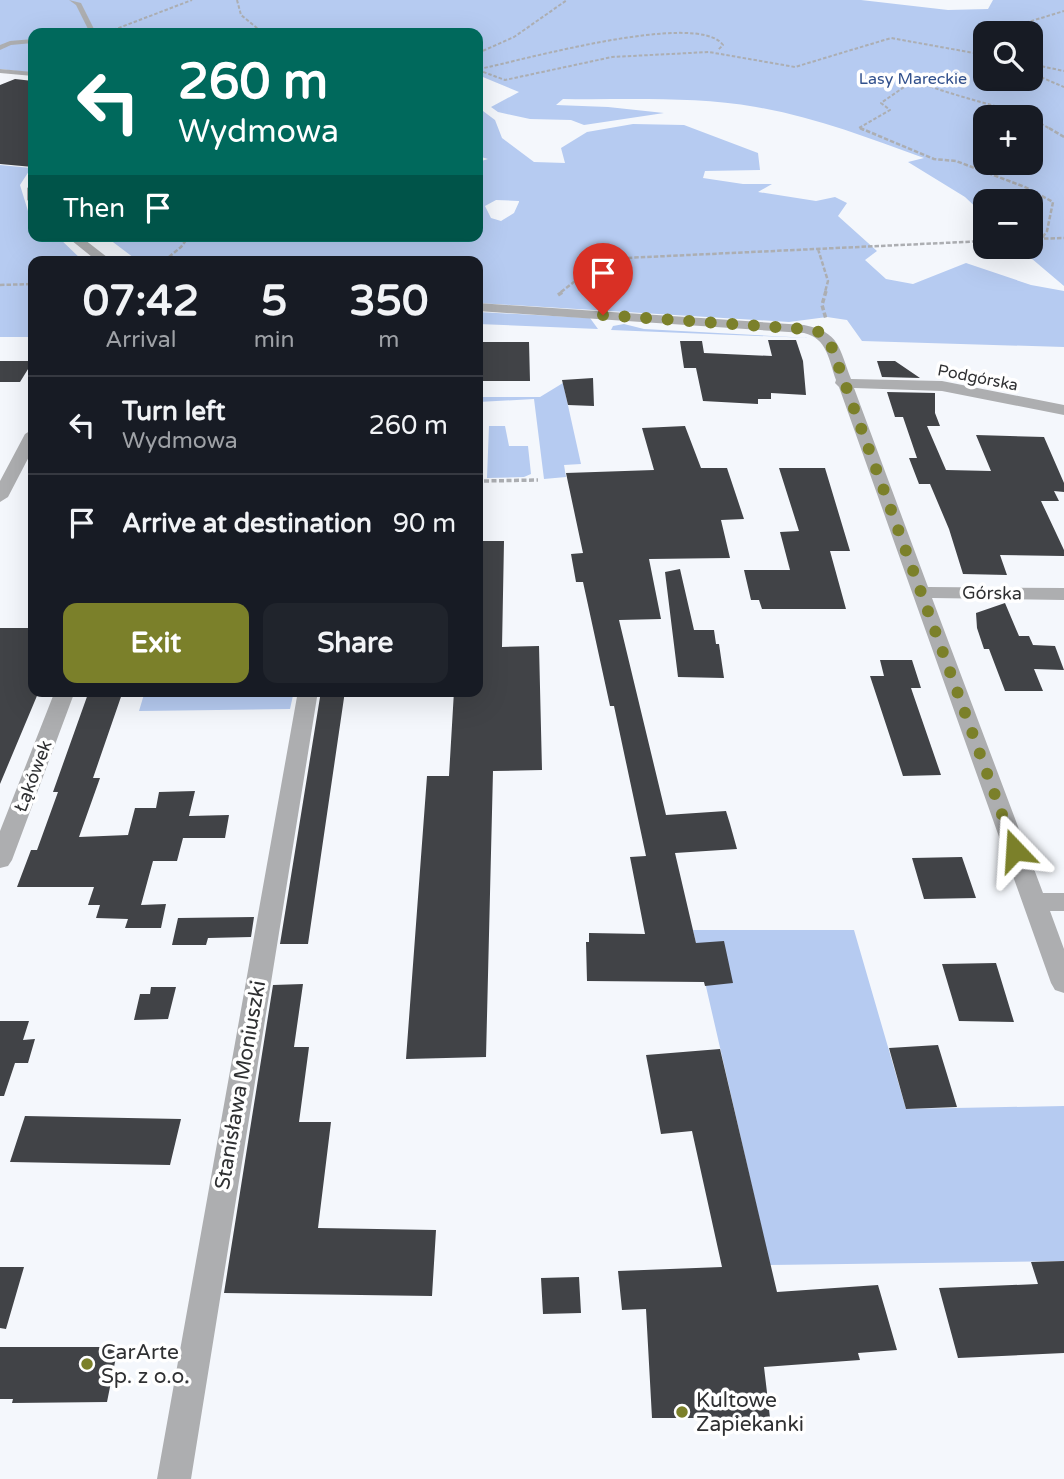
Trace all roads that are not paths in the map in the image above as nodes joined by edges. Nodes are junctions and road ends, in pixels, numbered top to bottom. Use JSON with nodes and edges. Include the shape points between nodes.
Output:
{"nodes":[{"id":1,"x":72,"y":0,"type":"edge"},
{"id":2,"x":91,"y":28,"type":"edge"},
{"id":3,"x":28,"y":41,"type":"edge"},
{"id":4,"x":0,"y":48,"type":"edge"},
{"id":5,"x":0,"y":71,"type":"edge"},
{"id":6,"x":28,"y":74,"type":"edge"},
{"id":7,"x":80,"y":242,"type":"edge"},
{"id":8,"x":99,"y":256,"type":"edge"},
{"id":9,"x":483,"y":307,"type":"edge"},
{"id":10,"x":842,"y":383,"type":"junction"},
{"id":11,"x":1064,"y":410,"type":"edge"},
{"id":12,"x":28,"y":444,"type":"edge"},
{"id":13,"x":0,"y":497,"type":"edge"},
{"id":14,"x":920,"y":592,"type":"junction"},
{"id":15,"x":1064,"y":594,"type":"edge"},
{"id":16,"x":63,"y":697,"type":"edge"},
{"id":17,"x":307,"y":697,"type":"edge"},
{"id":18,"x":0,"y":860,"type":"edge"},
{"id":19,"x":1034,"y":902,"type":"junction"},
{"id":20,"x":1064,"y":902,"type":"edge"},
{"id":21,"x":1064,"y":983,"type":"edge"},
{"id":22,"x":174,"y":1479,"type":"edge"}],
"edges":[{"from":1,"to":2,"type":"lane","via":[[79,4]]},
{"from":3,"to":4,"type":"lane"},
{"from":5,"to":6,"type":"lane"},
{"from":7,"to":8,"type":"street"},
{"from":9,"to":10,"type":"street","via":[[786,327],[824,336]]},
{"from":10,"to":11,"type":"street","name":"Podgórska","via":[[942,386]]},
{"from":10,"to":14,"type":"street"},
{"from":12,"to":13,"type":"street"},
{"from":14,"to":15,"type":"street","name":"Górska"},
{"from":14,"to":19,"type":"street"},
{"from":16,"to":18,"type":"street","name":"Łąkówek"},
{"from":17,"to":22,"type":"street","name":"Stanisława Moniuszki"},
{"from":19,"to":20,"type":"street"},
{"from":19,"to":21,"type":"street"}]}
